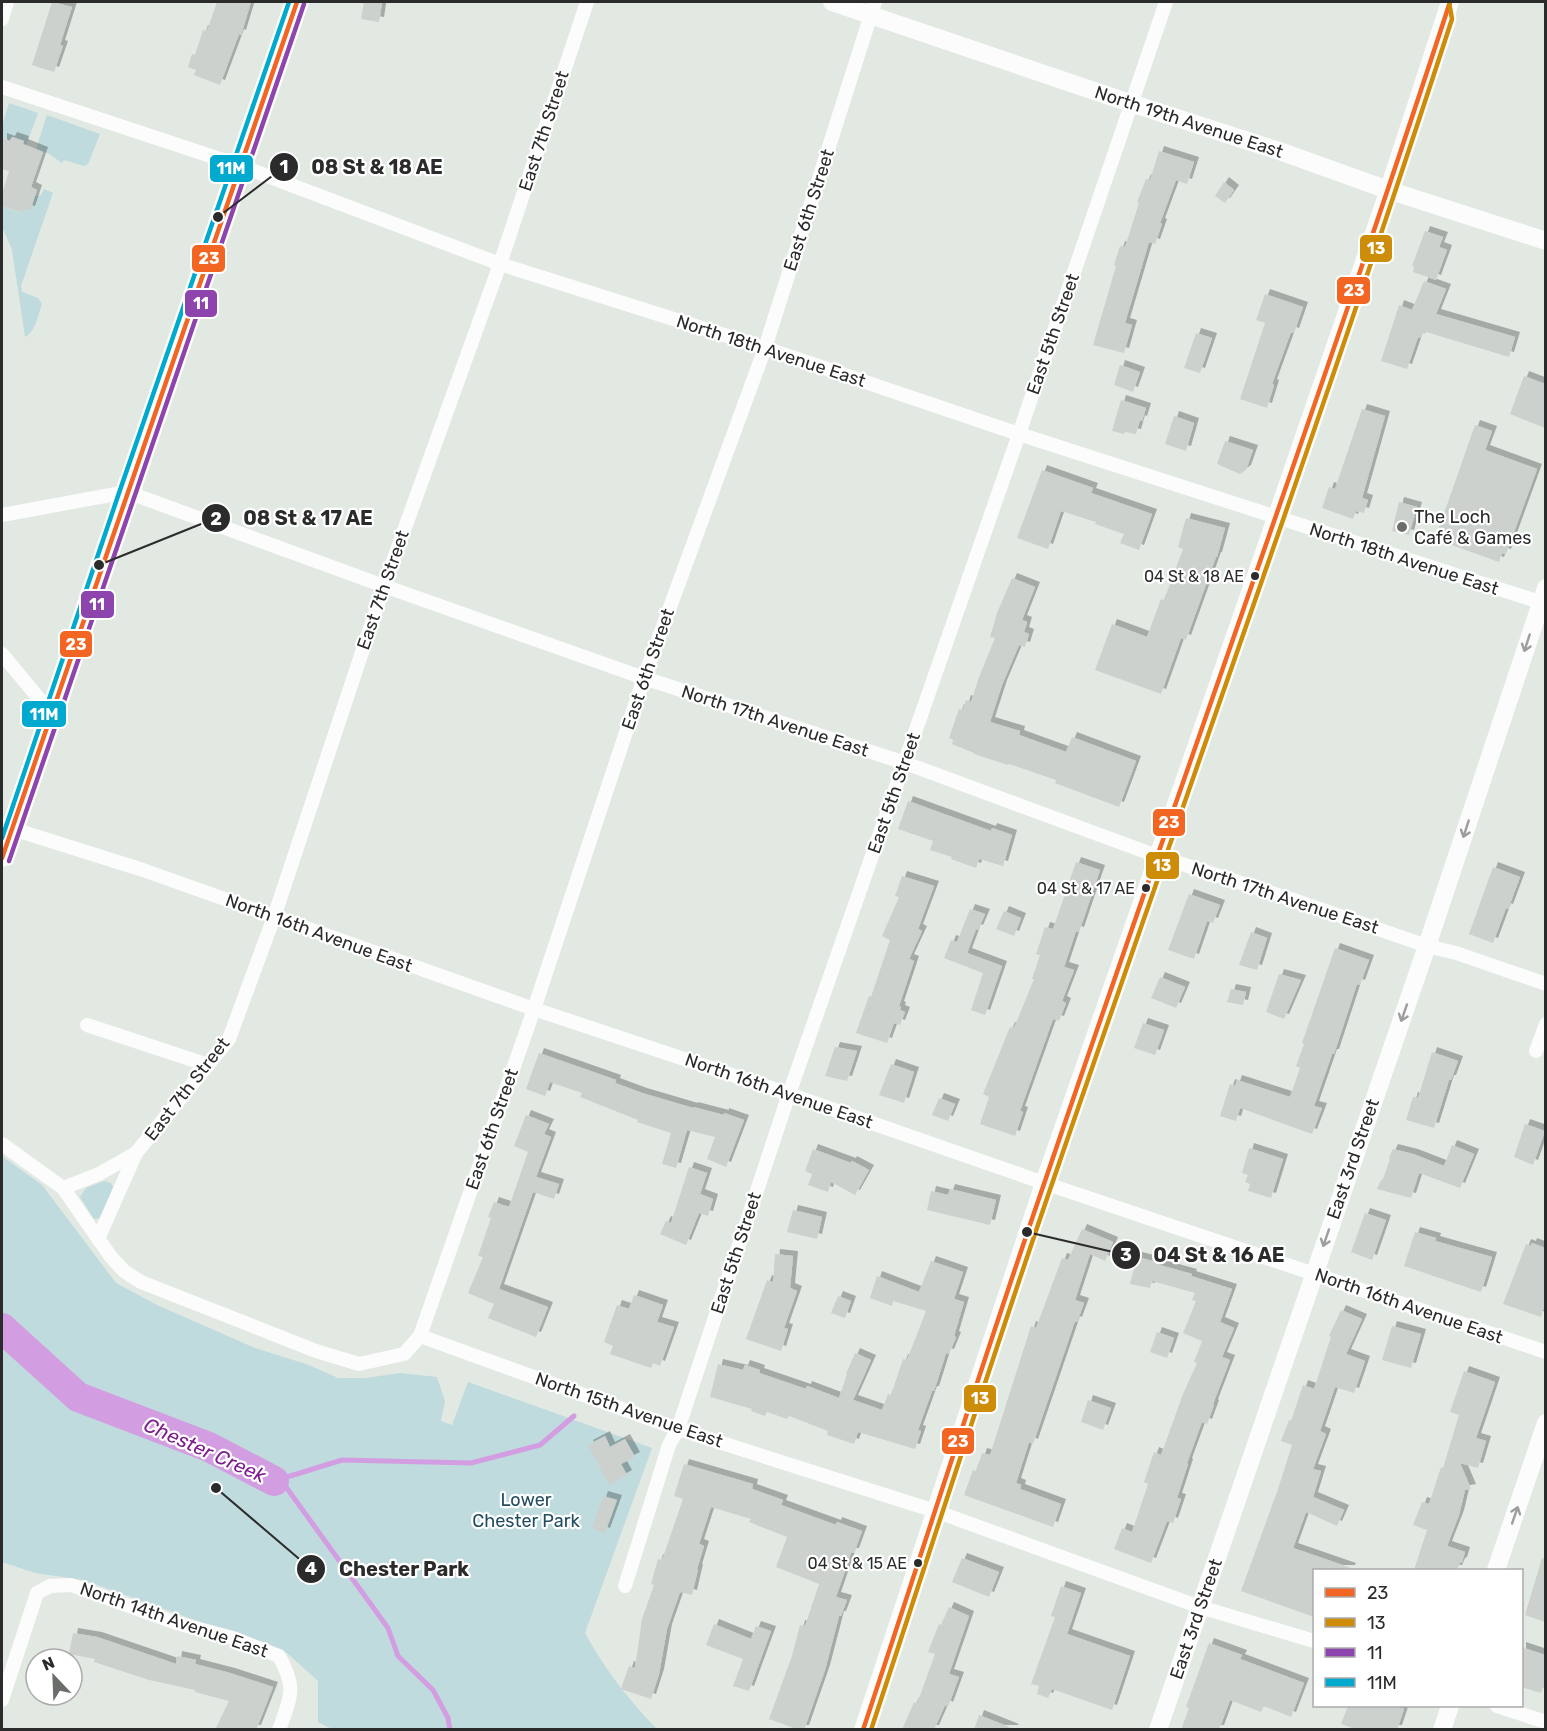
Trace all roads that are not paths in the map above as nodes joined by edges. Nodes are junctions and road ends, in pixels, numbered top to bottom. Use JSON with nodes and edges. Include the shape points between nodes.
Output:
{"nodes":[{"id":1,"x":7,"y":2,"type":"edge"},
{"id":2,"x":297,"y":2,"type":"edge"},
{"id":3,"x":587,"y":2,"type":"edge"},
{"id":4,"x":832,"y":2,"type":"edge"},
{"id":5,"x":1166,"y":2,"type":"edge"},
{"id":6,"x":1446,"y":7,"type":"edge"},
{"id":7,"x":873,"y":8,"type":"edge"},
{"id":8,"x":2,"y":19,"type":"edge"},
{"id":9,"x":2,"y":87,"type":"edge"},
{"id":10,"x":1130,"y":103,"type":"junction"},
{"id":11,"x":241,"y":166,"type":"junction"},
{"id":12,"x":1388,"y":190,"type":"junction"},
{"id":13,"x":1545,"y":241,"type":"edge"},
{"id":14,"x":500,"y":264,"type":"junction"},
{"id":15,"x":765,"y":348,"type":"junction"},
{"id":16,"x":1019,"y":434,"type":"junction"},
{"id":17,"x":127,"y":492,"type":"junction"},
{"id":18,"x":2,"y":514,"type":"edge"},
{"id":19,"x":1276,"y":518,"type":"junction"},
{"id":20,"x":384,"y":586,"type":"junction"},
{"id":21,"x":1544,"y":598,"type":"edge"},
{"id":22,"x":2,"y":654,"type":"edge"},
{"id":23,"x":644,"y":678,"type":"junction"},
{"id":24,"x":51,"y":715,"type":"junction"},
{"id":25,"x":905,"y":763,"type":"junction"},
{"id":26,"x":13,"y":829,"type":"junction"},
{"id":27,"x":1157,"y":856,"type":"junction"},
{"id":28,"x":2,"y":858,"type":"edge"},
{"id":29,"x":274,"y":917,"type":"junction"},
{"id":30,"x":1427,"y":946,"type":"junction"},
{"id":31,"x":1545,"y":984,"type":"edge"},
{"id":32,"x":534,"y":1009,"type":"junction"},
{"id":33,"x":1545,"y":1024,"type":"edge"},
{"id":34,"x":87,"y":1025,"type":"dead end"},
{"id":35,"x":1536,"y":1051,"type":"dead end"},
{"id":36,"x":208,"y":1065,"type":"junction"},
{"id":37,"x":789,"y":1094,"type":"junction"},
{"id":38,"x":2,"y":1144,"type":"edge"},
{"id":39,"x":136,"y":1153,"type":"junction"},
{"id":40,"x":1044,"y":1183,"type":"junction"},
{"id":41,"x":63,"y":1188,"type":"junction"},
{"id":42,"x":98,"y":1239,"type":"junction"},
{"id":43,"x":1314,"y":1274,"type":"junction"},
{"id":44,"x":420,"y":1336,"type":"junction"},
{"id":45,"x":1545,"y":1352,"type":"edge"},
{"id":46,"x":1545,"y":1423,"type":"edge"},
{"id":47,"x":678,"y":1429,"type":"junction"},
{"id":48,"x":935,"y":1511,"type":"junction"},
{"id":49,"x":1496,"y":1569,"type":"edge"},
{"id":50,"x":625,"y":1586,"type":"dead end"},
{"id":51,"x":1200,"y":1607,"type":"junction"},
{"id":52,"x":1313,"y":1641,"type":"edge"},
{"id":53,"x":2,"y":1700,"type":"edge"},
{"id":54,"x":1450,"y":1707,"type":"edge"},
{"id":55,"x":1500,"y":1707,"type":"edge"},
{"id":56,"x":1545,"y":1722,"type":"edge"},
{"id":57,"x":279,"y":1730,"type":"edge"},
{"id":58,"x":863,"y":1730,"type":"edge"},
{"id":59,"x":1158,"y":1730,"type":"edge"},
{"id":60,"x":1442,"y":1730,"type":"edge"}],
"edges":[{"from":1,"to":8,"type":"street"},
{"from":2,"to":11,"type":"street"},
{"from":3,"to":14,"type":"street","name":"East 7th Street"},
{"from":4,"to":7,"type":"street","name":"North 19th Avenue East"},
{"from":5,"to":10,"type":"street","name":"East 5th Street"},
{"from":6,"to":12,"type":"street"},
{"from":7,"to":10,"type":"street","name":"North 19th Avenue East"},
{"from":7,"to":15,"type":"street","name":"East 6th Street"},
{"from":9,"to":11,"type":"street","name":"North 18th Avenue East"},
{"from":10,"to":12,"type":"street","name":"North 19th Avenue East"},
{"from":10,"to":16,"type":"street","name":"East 5th Street"},
{"from":11,"to":14,"type":"street","name":"North 18th Avenue East"},
{"from":11,"to":17,"type":"street"},
{"from":12,"to":13,"type":"street","name":"North 19th Avenue East"},
{"from":12,"to":19,"type":"street"},
{"from":14,"to":15,"type":"street","name":"North 18th Avenue East"},
{"from":14,"to":20,"type":"street","name":"East 7th Street"},
{"from":15,"to":16,"type":"street","name":"North 18th Avenue East"},
{"from":15,"to":23,"type":"street","name":"East 6th Street"},
{"from":16,"to":19,"type":"street","name":"North 18th Avenue East"},
{"from":16,"to":25,"type":"street","name":"East 5th Street"},
{"from":17,"to":18,"type":"street"},
{"from":17,"to":20,"type":"street","name":"North 17th Avenue East"},
{"from":17,"to":24,"type":"street"},
{"from":19,"to":21,"type":"street","name":"North 18th Avenue East"},
{"from":19,"to":27,"type":"street"},
{"from":20,"to":23,"type":"street","name":"North 17th Avenue East"},
{"from":20,"to":29,"type":"street","name":"East 7th Street"},
{"from":21,"to":30,"type":"street","name":"East 3rd Street","one_way":true},
{"from":22,"to":24,"type":"street"},
{"from":23,"to":25,"type":"street","name":"North 17th Avenue East"},
{"from":23,"to":32,"type":"street","name":"East 6th Street"},
{"from":24,"to":26,"type":"street"},
{"from":25,"to":27,"type":"street","name":"North 17th Avenue East"},
{"from":25,"to":37,"type":"street","name":"East 5th Street"},
{"from":26,"to":28,"type":"street"},
{"from":26,"to":29,"type":"street","name":"North 16th Avenue East"},
{"from":27,"to":30,"type":"street","name":"North 17th Avenue East"},
{"from":27,"to":40,"type":"street"},
{"from":29,"to":32,"type":"street","name":"North 16th Avenue East"},
{"from":29,"to":36,"type":"street","name":"East 7th Street","via":[[230,1040]]},
{"from":30,"to":31,"type":"street","name":"North 17th Avenue East"},
{"from":30,"to":43,"type":"street","name":"East 3rd Street","one_way":true},
{"from":32,"to":37,"type":"street","name":"North 16th Avenue East"},
{"from":32,"to":44,"type":"street","name":"East 6th Street"},
{"from":33,"to":35,"type":"street"},
{"from":34,"to":36,"type":"street"},
{"from":36,"to":39,"type":"street","name":"East 7th Street"},
{"from":37,"to":40,"type":"street","name":"North 16th Avenue East"},
{"from":37,"to":47,"type":"street","name":"East 5th Street"},
{"from":38,"to":41,"type":"street"},
{"from":39,"to":41,"type":"street","name":"East 7th Street"},
{"from":39,"to":42,"type":"street","name":"East 7th Street"},
{"from":40,"to":43,"type":"street","name":"North 16th Avenue East"},
{"from":40,"to":48,"type":"street"},
{"from":41,"to":42,"type":"street"},
{"from":42,"to":44,"type":"street","via":[[124,1271],[141,1282],[359,1364],[404,1354]]},
{"from":43,"to":45,"type":"street","name":"North 16th Avenue East"},
{"from":43,"to":51,"type":"street","name":"East 3rd Street"},
{"from":44,"to":47,"type":"street","name":"North 15th Avenue East"},
{"from":49,"to":46,"type":"street","one_way":true},
{"from":47,"to":48,"type":"street","name":"North 15th Avenue East"},
{"from":47,"to":50,"type":"street","name":"East 5th Street","via":[[669,1445]]},
{"from":48,"to":51,"type":"street","name":"North 15th Avenue East"},
{"from":48,"to":58,"type":"street"},
{"from":51,"to":52,"type":"street","name":"North 15th Avenue East"},
{"from":51,"to":59,"type":"street","name":"East 3rd Street"},
{"from":53,"to":57,"type":"street","name":"North 14th Avenue East","via":[[37,1593],[50,1586],[71,1585],[279,1656],[288,1672],[291,1694]]},
{"from":54,"to":60,"type":"street"},
{"from":55,"to":56,"type":"street"}]}
